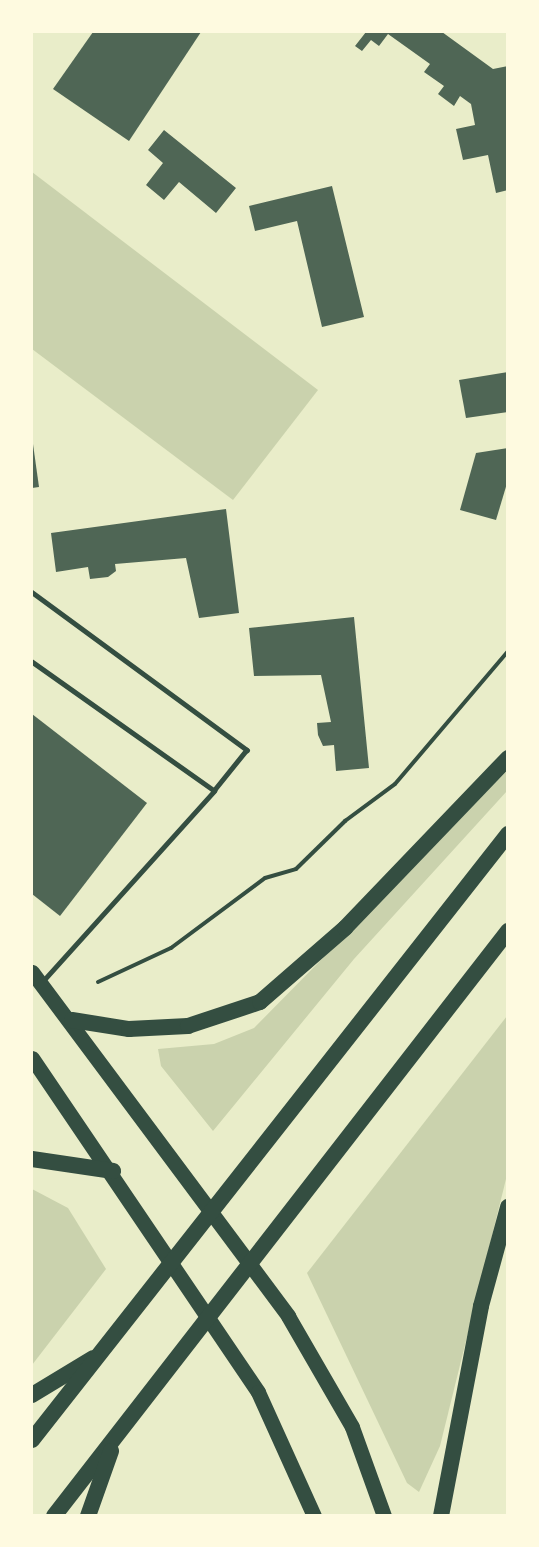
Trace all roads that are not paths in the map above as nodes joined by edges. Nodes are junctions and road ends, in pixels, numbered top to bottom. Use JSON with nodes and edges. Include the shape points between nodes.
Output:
{"nodes":[{"id":1,"x":32,"y":592,"type":"edge"},
{"id":2,"x":32,"y":662,"type":"edge"},
{"id":3,"x":507,"y":758,"type":"edge"},
{"id":4,"x":214,"y":791,"type":"junction"},
{"id":5,"x":507,"y":834,"type":"edge"},
{"id":6,"x":507,"y":931,"type":"edge"},
{"id":7,"x":37,"y":977,"type":"edge"},
{"id":8,"x":72,"y":1020,"type":"junction"},
{"id":9,"x":32,"y":1058,"type":"edge"},
{"id":10,"x":32,"y":1159,"type":"edge"},
{"id":11,"x":113,"y":1171,"type":"junction"},
{"id":12,"x":507,"y":1207,"type":"edge"},
{"id":13,"x":101,"y":1353,"type":"junction"},
{"id":14,"x":32,"y":1395,"type":"edge"},
{"id":15,"x":116,"y":1438,"type":"junction"},
{"id":16,"x":32,"y":1440,"type":"edge"},
{"id":17,"x":54,"y":1515,"type":"edge"},
{"id":18,"x":88,"y":1515,"type":"edge"},
{"id":19,"x":314,"y":1515,"type":"edge"},
{"id":20,"x":384,"y":1515,"type":"edge"},
{"id":21,"x":441,"y":1515,"type":"edge"}],
"edges":[{"from":1,"to":4,"type":"lane","via":[[247,750]]},
{"from":2,"to":4,"type":"lane"},
{"from":3,"to":8,"type":"highway","via":[[345,928],[260,1002],[188,1026],[129,1029]]},
{"from":4,"to":7,"type":"lane"},
{"from":5,"to":13,"type":"highway"},
{"from":6,"to":15,"type":"highway"},
{"from":7,"to":8,"type":"main road"},
{"from":8,"to":20,"type":"main road","via":[[294,1325],[352,1427]]},
{"from":9,"to":11,"type":"main road"},
{"from":10,"to":11,"type":"highway"},
{"from":11,"to":19,"type":"main road","via":[[258,1392]]},
{"from":12,"to":21,"type":"highway","via":[[481,1306]]},
{"from":13,"to":14,"type":"highway"},
{"from":13,"to":16,"type":"highway"},
{"from":15,"to":17,"type":"highway"},
{"from":15,"to":18,"type":"highway"}]}
